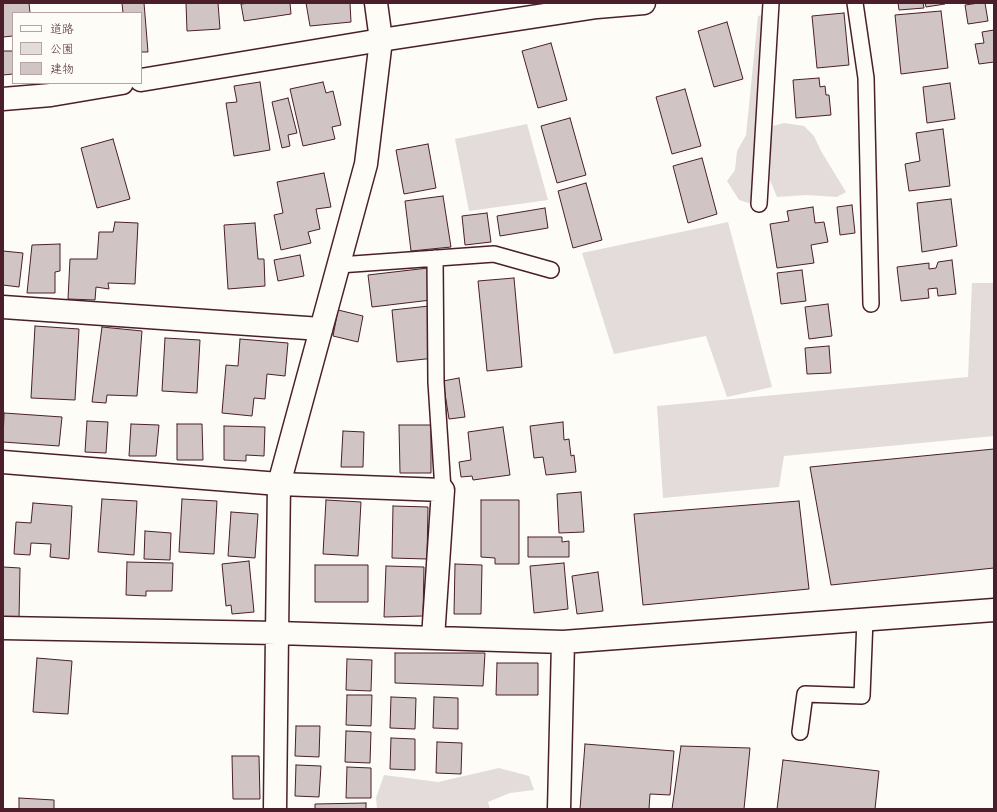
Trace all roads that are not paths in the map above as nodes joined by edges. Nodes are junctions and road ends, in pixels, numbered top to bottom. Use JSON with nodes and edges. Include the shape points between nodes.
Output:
{"nodes":[{"id":1,"x":376,"y":3,"type":"edge"},
{"id":2,"x":644,"y":3,"type":"edge"},
{"id":3,"x":771,"y":3,"type":"edge"},
{"id":4,"x":855,"y":3,"type":"edge"},
{"id":5,"x":597,"y":5,"type":"edge"},
{"id":6,"x":381,"y":40,"type":"junction"},
{"id":7,"x":142,"y":80,"type":"edge"},
{"id":8,"x":116,"y":84,"type":"edge"},
{"id":9,"x":3,"y":99,"type":"edge"},
{"id":10,"x":759,"y":204,"type":"dead end"},
{"id":11,"x":435,"y":258,"type":"junction"},
{"id":12,"x":339,"y":265,"type":"junction"},
{"id":13,"x":551,"y":270,"type":"dead end"},
{"id":14,"x":871,"y":304,"type":"dead end"},
{"id":15,"x":3,"y":307,"type":"edge"},
{"id":16,"x":321,"y":329,"type":"junction"},
{"id":17,"x":3,"y":462,"type":"edge"},
{"id":18,"x":279,"y":484,"type":"junction"},
{"id":19,"x":442,"y":490,"type":"junction"},
{"id":20,"x":994,"y":610,"type":"edge"},
{"id":21,"x":865,"y":619,"type":"junction"},
{"id":22,"x":3,"y":628,"type":"edge"},
{"id":23,"x":277,"y":633,"type":"junction"},
{"id":24,"x":433,"y":638,"type":"junction"},
{"id":25,"x":563,"y":642,"type":"junction"},
{"id":26,"x":800,"y":732,"type":"dead end"},
{"id":27,"x":275,"y":809,"type":"edge"},
{"id":28,"x":559,"y":809,"type":"edge"}],
"edges":[{"from":1,"to":6,"type":"street"},
{"from":2,"to":5,"type":"street"},
{"from":3,"to":10,"type":"lane"},
{"from":4,"to":14,"type":"lane","via":[[866,78]]},
{"from":5,"to":6,"type":"street"},
{"from":6,"to":7,"type":"street"},
{"from":6,"to":12,"type":"street","via":[[366,164]]},
{"from":8,"to":9,"type":"street","via":[[51,95]]},
{"from":11,"to":12,"type":"lane"},
{"from":11,"to":13,"type":"lane","via":[[494,254]]},
{"from":11,"to":19,"type":"lane","via":[[436,382]]},
{"from":12,"to":16,"type":"street"},
{"from":15,"to":16,"type":"street"},
{"from":16,"to":18,"type":"street"},
{"from":17,"to":18,"type":"street"},
{"from":18,"to":19,"type":"street"},
{"from":18,"to":23,"type":"street"},
{"from":19,"to":24,"type":"street"},
{"from":20,"to":21,"type":"street"},
{"from":21,"to":25,"type":"street"},
{"from":21,"to":26,"type":"lane","via":[[862,696],[805,694]]},
{"from":22,"to":23,"type":"street"},
{"from":23,"to":24,"type":"street"},
{"from":23,"to":27,"type":"street"},
{"from":24,"to":25,"type":"street"},
{"from":25,"to":28,"type":"street"}]}
